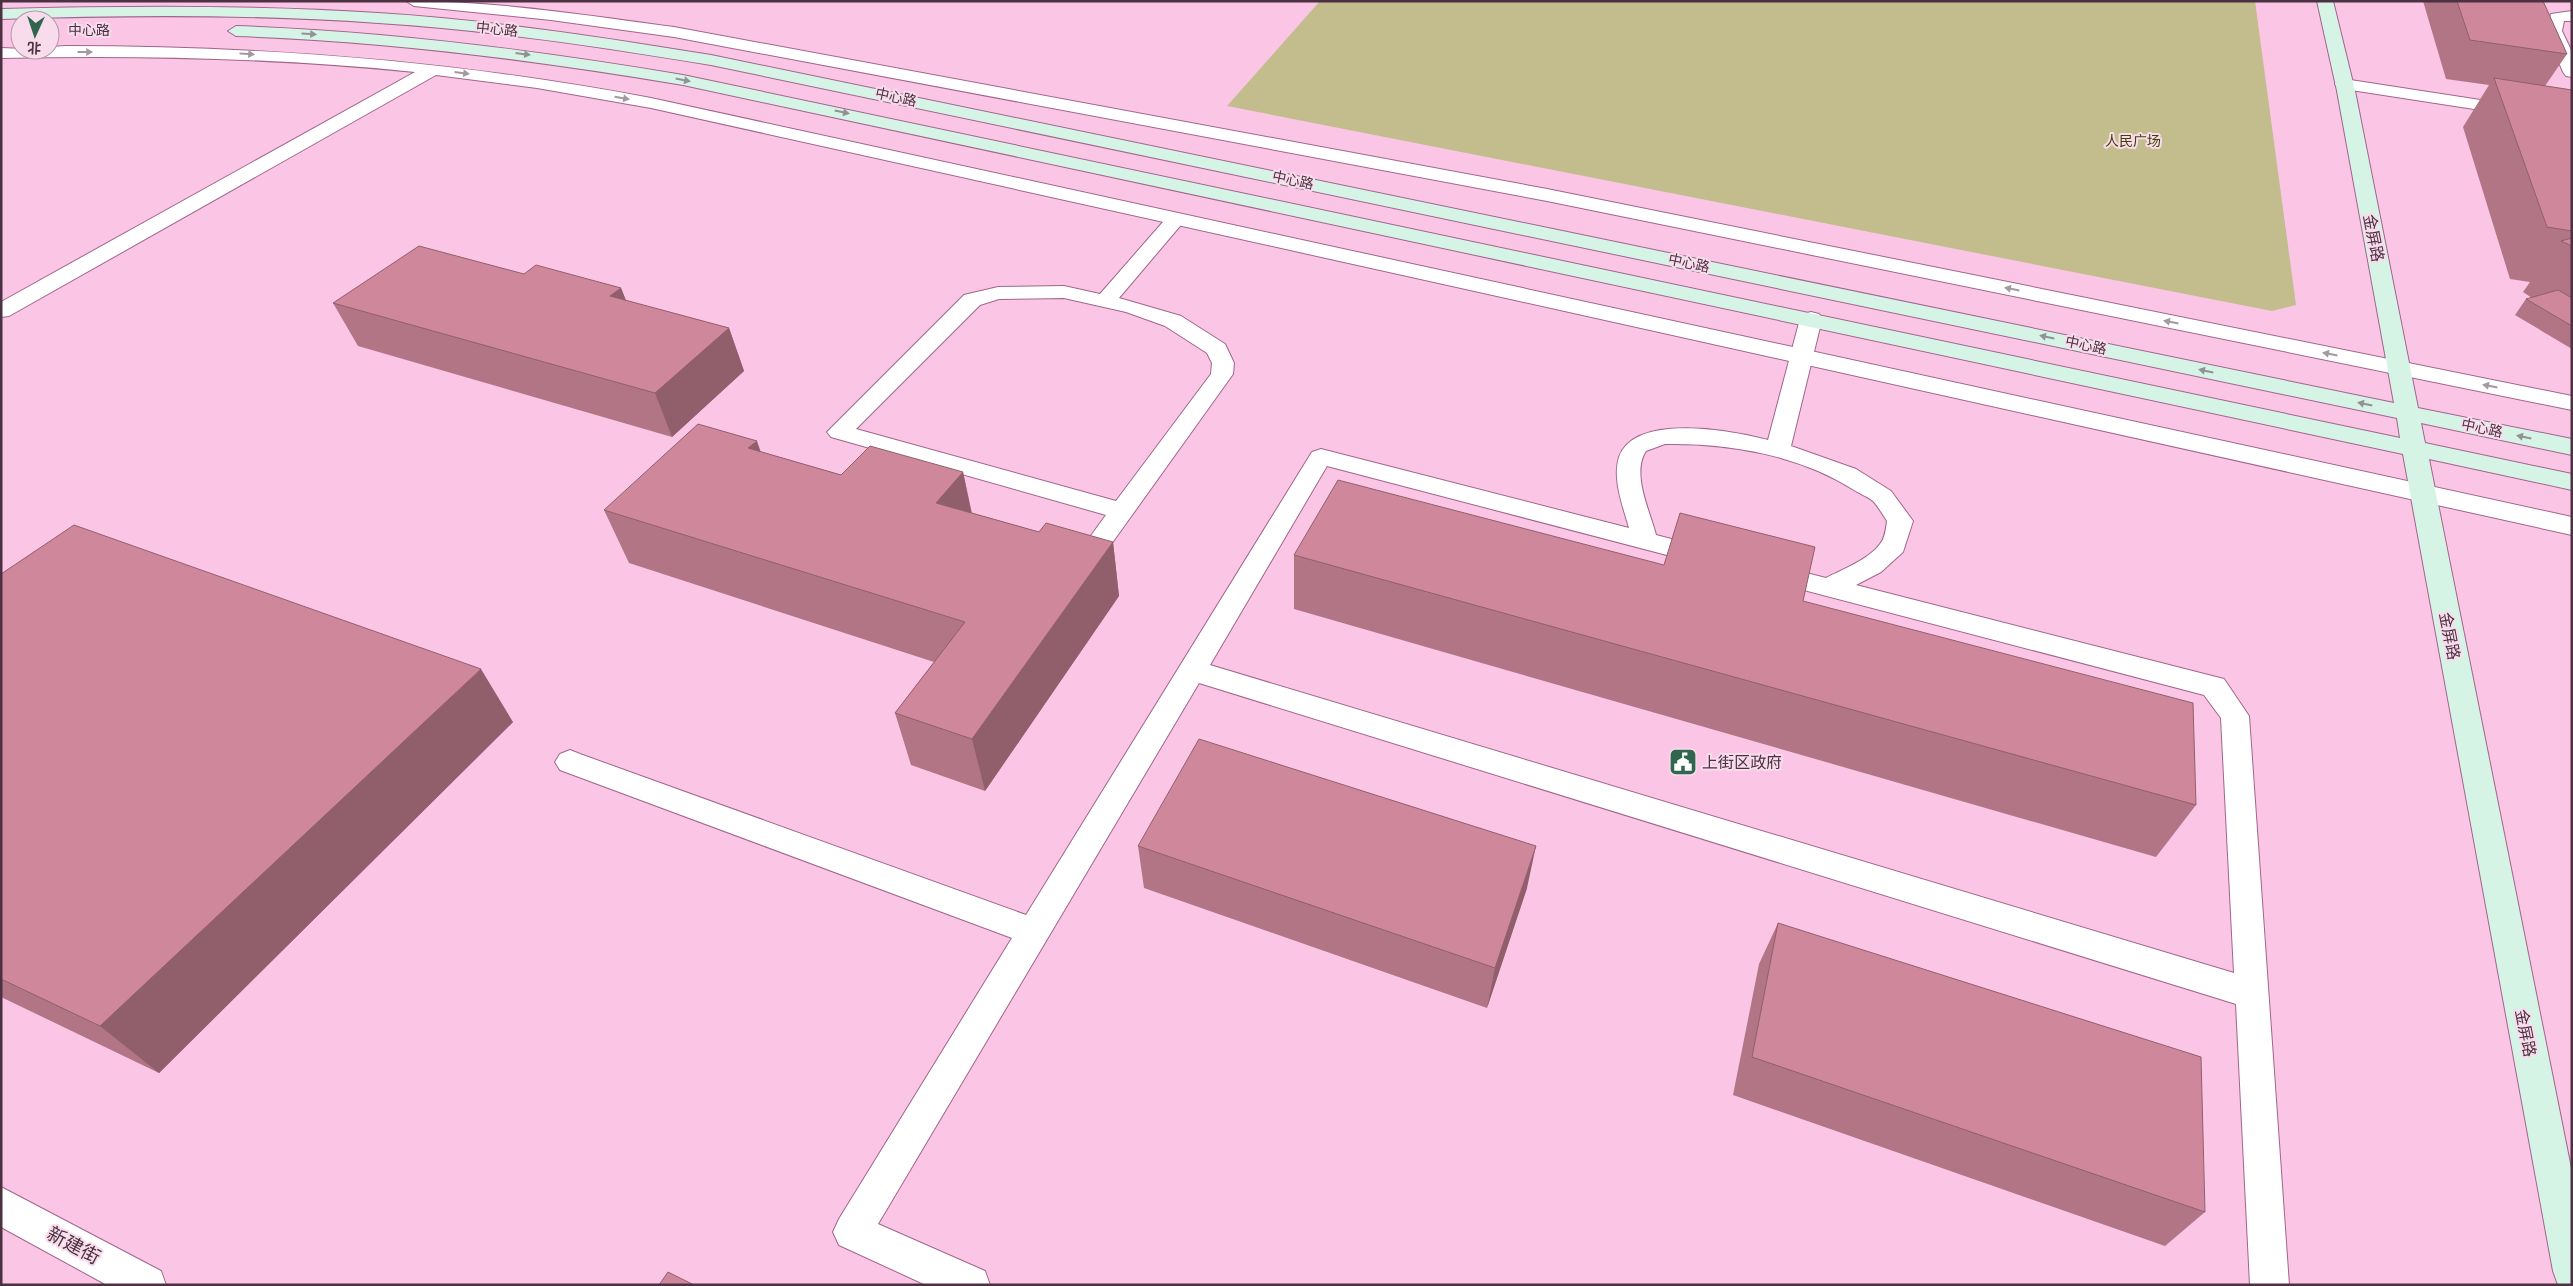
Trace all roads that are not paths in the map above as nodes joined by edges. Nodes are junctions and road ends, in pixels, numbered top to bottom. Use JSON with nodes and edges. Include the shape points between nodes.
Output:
{"nodes":[{"id":1,"x":414,"y":1,"type":"edge"},
{"id":2,"x":2325,"y":1,"type":"edge"},
{"id":3,"x":1,"y":14,"type":"edge"},
{"id":4,"x":2572,"y":16,"type":"edge"},
{"id":5,"x":60,"y":30,"type":"edge"},
{"id":6,"x":185,"y":30,"type":"dead end"},
{"id":7,"x":214,"y":31,"type":"dead end"},
{"id":8,"x":1,"y":53,"type":"edge"},
{"id":9,"x":434,"y":69,"type":"junction"},
{"id":10,"x":2572,"y":72,"type":"edge"},
{"id":11,"x":2344,"y":84,"type":"junction"},
{"id":12,"x":2572,"y":119,"type":"edge"},
{"id":13,"x":1176,"y":219,"type":"junction"},
{"id":14,"x":1106,"y":300,"type":"junction"},
{"id":15,"x":1,"y":311,"type":"edge"},
{"id":16,"x":1810,"y":319,"type":"junction"},
{"id":17,"x":1801,"y":356,"type":"junction"},
{"id":18,"x":2399,"y":368,"type":"junction"},
{"id":19,"x":2572,"y":403,"type":"edge"},
{"id":20,"x":2407,"y":413,"type":"junction"},
{"id":21,"x":2572,"y":447,"type":"edge"},
{"id":22,"x":2414,"y":448,"type":"junction"},
{"id":23,"x":1778,"y":449,"type":"junction"},
{"id":24,"x":2572,"y":482,"type":"edge"},
{"id":25,"x":2422,"y":493,"type":"junction"},
{"id":26,"x":1122,"y":511,"type":"junction"},
{"id":27,"x":2572,"y":526,"type":"edge"},
{"id":28,"x":1103,"y":537,"type":"edge"},
{"id":29,"x":1645,"y":541,"type":"junction"},
{"id":30,"x":1827,"y":588,"type":"junction"},
{"id":31,"x":1192,"y":670,"type":"junction"},
{"id":32,"x":570,"y":762,"type":"dead end"},
{"id":33,"x":1033,"y":932,"type":"junction"},
{"id":34,"x":2252,"y":994,"type":"junction"},
{"id":35,"x":1,"y":1206,"type":"edge"},
{"id":36,"x":2572,"y":1271,"type":"edge"},
{"id":37,"x":146,"y":1285,"type":"edge"},
{"id":38,"x":970,"y":1285,"type":"edge"},
{"id":39,"x":2270,"y":1285,"type":"edge"}],
"edges":[{"from":18,"to":1,"type":"street","one_way":true,"via":[[1546,195],[684,34],[551,15]]},
{"from":2,"to":11,"type":"main road","name":"金屏路"},
{"from":20,"to":3,"type":"main road","name":"中心路","one_way":true,"via":[[701,58],[582,39],[381,18],[180,11]]},
{"from":4,"to":10,"type":"street","via":[[2557,17],[2554,31]]},
{"from":5,"to":6,"type":"main road","name":"中心路"},
{"from":7,"to":16,"type":"main road","name":"中心路","one_way":true,"via":[[346,36],[464,46],[683,80]]},
{"from":8,"to":9,"type":"street","one_way":true,"via":[[128,51],[245,54]]},
{"from":9,"to":13,"type":"street","one_way":true,"via":[[523,80],[651,103]]},
{"from":9,"to":15,"type":"street"},
{"from":11,"to":12,"type":"street"},
{"from":11,"to":18,"type":"main road","name":"金屏路"},
{"from":13,"to":14,"type":"street"},
{"from":13,"to":17,"type":"street"},
{"from":14,"to":26,"type":"street","via":[[1173,321],[1217,349],[1223,363],[1222,374]]},
{"from":14,"to":26,"type":"street","via":[[1064,292],[1027,291],[998,293],[972,300],[839,432]]},
{"from":16,"to":17,"type":"street"},
{"from":16,"to":22,"type":"main road","name":"中心路"},
{"from":17,"to":23,"type":"street"},
{"from":17,"to":25,"type":"street"},
{"from":19,"to":18,"type":"street","one_way":true},
{"from":18,"to":20,"type":"main road","name":"金屏路"},
{"from":21,"to":20,"type":"main road","name":"中心路","one_way":true},
{"from":20,"to":22,"type":"main road","name":"金屏路"},
{"from":22,"to":24,"type":"main road","name":"中心路"},
{"from":22,"to":25,"type":"main road","name":"金屏路"},
{"from":23,"to":29,"type":"street","via":[[1694,437],[1648,440],[1636,447],[1631,459],[1630,480]]},
{"from":23,"to":30,"type":"street","via":[[1854,478],[1876,491],[1899,520],[1900,533],[1894,545],[1874,564]]},
{"from":25,"to":27,"type":"street"},
{"from":25,"to":36,"type":"main road","name":"金屏路"},
{"from":26,"to":28,"type":"street"},
{"from":29,"to":30,"type":"street"},
{"from":29,"to":31,"type":"street","via":[[1321,457]]},
{"from":30,"to":34,"type":"street","via":[[2214,687],[2235,716]]},
{"from":31,"to":33,"type":"street"},
{"from":31,"to":34,"type":"street"},
{"from":32,"to":33,"type":"street"},
{"from":33,"to":38,"type":"street","via":[[852,1232]]},
{"from":34,"to":39,"type":"street"},
{"from":35,"to":37,"type":"street","name":"新建街"}]}
